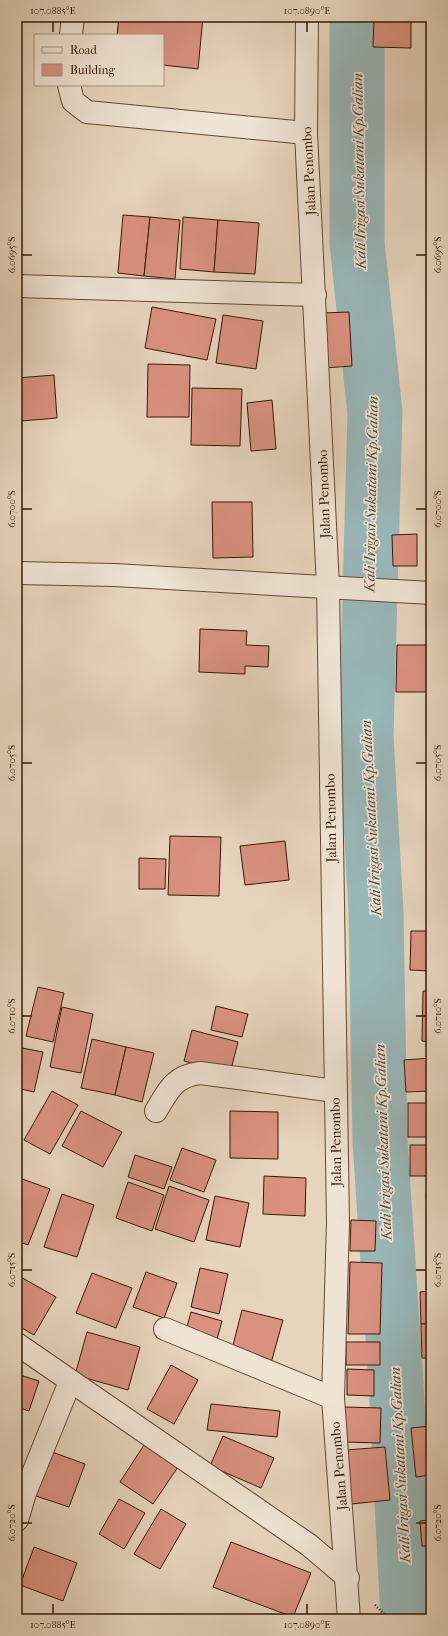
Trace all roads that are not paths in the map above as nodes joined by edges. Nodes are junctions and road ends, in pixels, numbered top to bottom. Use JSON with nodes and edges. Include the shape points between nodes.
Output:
{"nodes":[{"id":1,"x":73,"y":17,"type":"edge"},
{"id":2,"x":307,"y":17,"type":"edge"},
{"id":3,"x":71,"y":34,"type":"edge"},
{"id":4,"x":69,"y":86,"type":"edge"},
{"id":5,"x":306,"y":133,"type":"junction"},
{"id":6,"x":17,"y":286,"type":"edge"},
{"id":7,"x":315,"y":294,"type":"junction"},
{"id":8,"x":17,"y":573,"type":"edge"},
{"id":9,"x":328,"y":587,"type":"junction"},
{"id":10,"x":431,"y":593,"type":"edge"},
{"id":11,"x":335,"y":1091,"type":"junction"},
{"id":12,"x":156,"y":1111,"type":"dead end"},
{"id":13,"x":165,"y":1329,"type":"dead end"},
{"id":14,"x":17,"y":1344,"type":"edge"},
{"id":15,"x":70,"y":1382,"type":"junction"},
{"id":16,"x":333,"y":1398,"type":"junction"},
{"id":17,"x":17,"y":1520,"type":"edge"},
{"id":18,"x":348,"y":1578,"type":"junction"},
{"id":19,"x":349,"y":1619,"type":"edge"}],
"edges":[{"from":1,"to":3,"type":"street"},
{"from":2,"to":5,"type":"street","name":"Jalan Penombo"},
{"from":4,"to":5,"type":"street","via":[[73,101],[87,112]]},
{"from":5,"to":7,"type":"street","name":"Jalan Penombo"},
{"from":6,"to":7,"type":"street"},
{"from":7,"to":9,"type":"street","name":"Jalan Penombo"},
{"from":8,"to":9,"type":"street","via":[[114,575]]},
{"from":9,"to":10,"type":"street"},
{"from":9,"to":11,"type":"street","name":"Jalan Penombo"},
{"from":11,"to":12,"type":"street","via":[[200,1073],[189,1074],[179,1079],[168,1091]]},
{"from":11,"to":16,"type":"street","name":"Jalan Penombo","via":[[338,1222]]},
{"from":13,"to":16,"type":"street"},
{"from":14,"to":15,"type":"street"},
{"from":15,"to":17,"type":"street","via":[[25,1493]]},
{"from":15,"to":18,"type":"street","via":[[309,1545]]},
{"from":16,"to":18,"type":"street","name":"Jalan Penombo"},
{"from":18,"to":19,"type":"street","name":"Jalan Penombo"}]}
